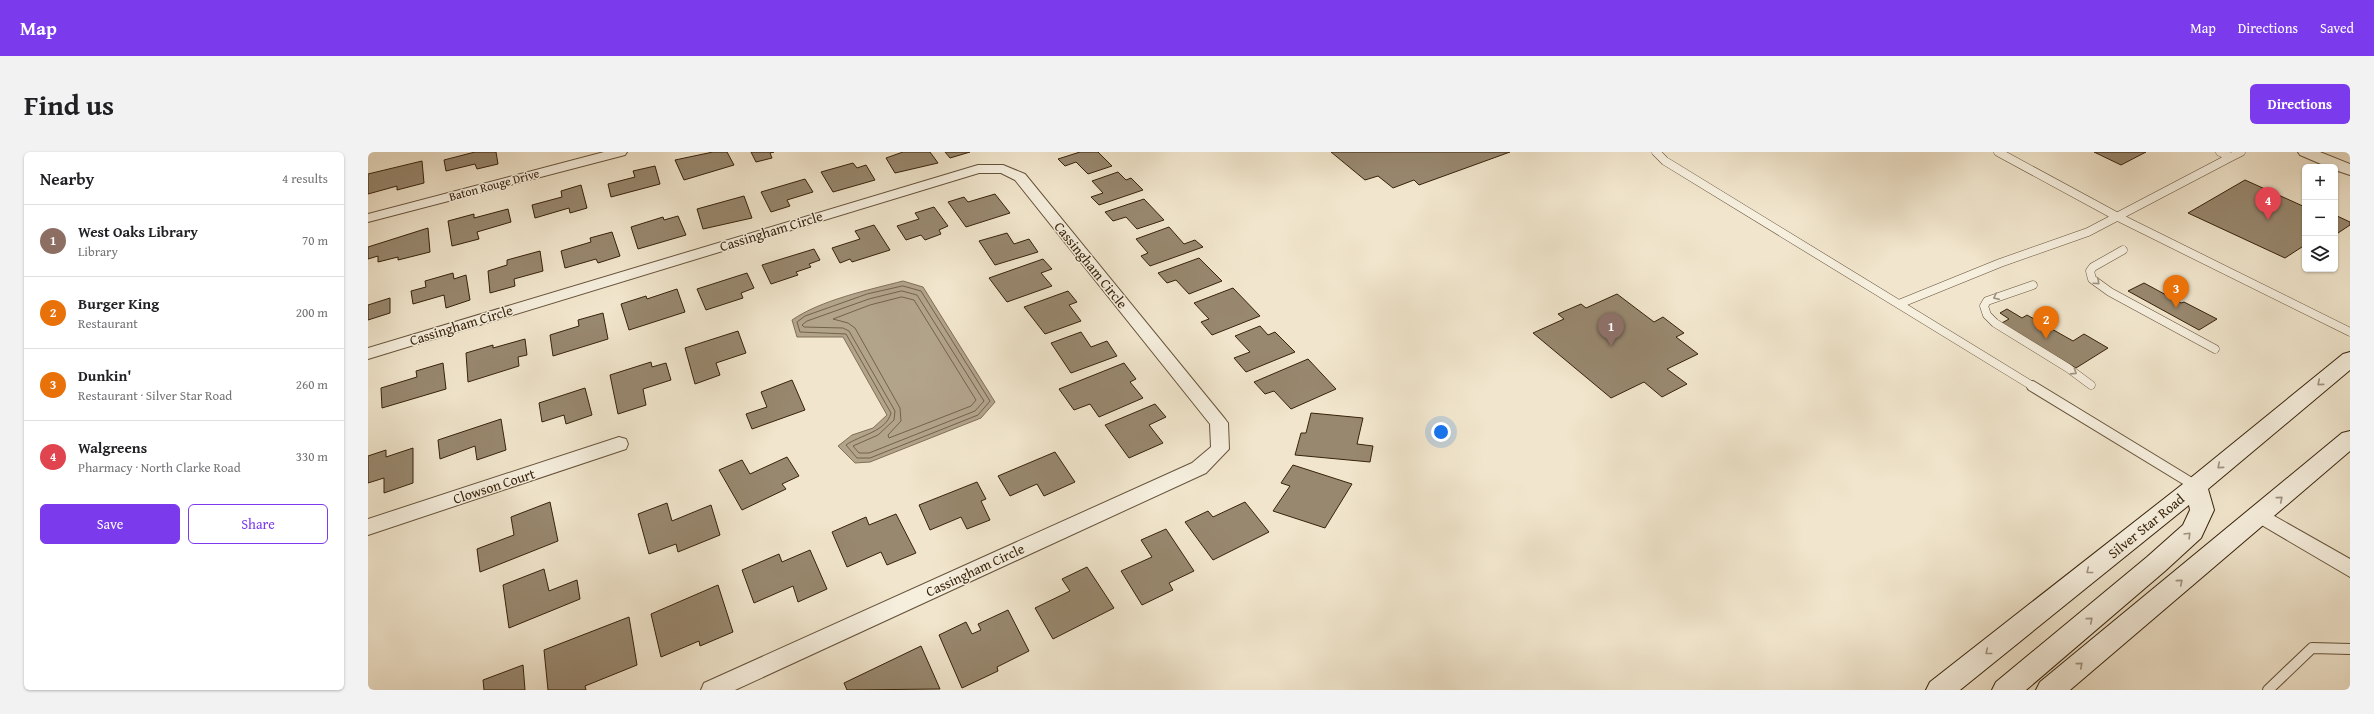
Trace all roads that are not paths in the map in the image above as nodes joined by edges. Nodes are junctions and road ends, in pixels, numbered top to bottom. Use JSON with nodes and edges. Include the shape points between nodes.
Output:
{"nodes":[{"id":1,"x":620,"y":152,"type":"edge"},
{"id":2,"x":1656,"y":152,"type":"edge"},
{"id":3,"x":1998,"y":152,"type":"edge"},
{"id":4,"x":2220,"y":152,"type":"edge"},
{"id":5,"x":2241,"y":152,"type":"edge"},
{"id":6,"x":2306,"y":152,"type":"edge"},
{"id":7,"x":2346,"y":152,"type":"edge"},
{"id":8,"x":2350,"y":154,"type":"edge"},
{"id":9,"x":2231,"y":157,"type":"junction"},
{"id":10,"x":2350,"y":170,"type":"edge"},
{"id":11,"x":2116,"y":216,"type":"junction"},
{"id":12,"x":368,"y":218,"type":"edge"},
{"id":13,"x":2123,"y":250,"type":"dead end"},
{"id":14,"x":2033,"y":285,"type":"dead end"},
{"id":15,"x":1899,"y":304,"type":"junction"},
{"id":16,"x":2350,"y":332,"type":"edge"},
{"id":17,"x":2215,"y":349,"type":"dead end"},
{"id":18,"x":368,"y":354,"type":"edge"},
{"id":19,"x":2350,"y":359,"type":"edge"},
{"id":20,"x":2091,"y":385,"type":"dead end"},
{"id":21,"x":2350,"y":440,"type":"edge"},
{"id":22,"x":619,"y":444,"type":"dead end"},
{"id":23,"x":2196,"y":486,"type":"junction"},
{"id":24,"x":2260,"y":515,"type":"junction"},
{"id":25,"x":368,"y":527,"type":"edge"},
{"id":26,"x":2350,"y":569,"type":"edge"},
{"id":27,"x":2350,"y":650,"type":"edge"},
{"id":28,"x":712,"y":690,"type":"edge"},
{"id":29,"x":1940,"y":690,"type":"edge"},
{"id":30,"x":2006,"y":690,"type":"edge"},
{"id":31,"x":2050,"y":690,"type":"edge"},
{"id":32,"x":2268,"y":690,"type":"edge"}],
"edges":[{"from":1,"to":12,"type":"street","name":"Baton Rouge Drive"},
{"from":2,"to":15,"type":"lane","via":[[1665,161]]},
{"from":3,"to":11,"type":"lane"},
{"from":4,"to":9,"type":"lane"},
{"from":5,"to":9,"type":"lane"},
{"from":6,"to":10,"type":"main road"},
{"from":7,"to":8,"type":"main road"},
{"from":9,"to":11,"type":"lane"},
{"from":11,"to":15,"type":"lane","via":[[2088,232],[2000,263]]},
{"from":11,"to":16,"type":"lane"},
{"from":13,"to":17,"type":"lane","one_way":true,"via":[[2093,267],[2090,271],[2092,278],[2110,292]]},
{"from":14,"to":20,"type":"lane","one_way":true,"via":[[1988,301],[1984,306],[1987,315],[1995,323]]},
{"from":15,"to":23,"type":"lane"},
{"from":18,"to":28,"type":"street","name":"Cassingham Circle","via":[[978,169],[1003,169],[1020,177],[1219,423],[1220,449],[1200,468]]},
{"from":19,"to":23,"type":"main road","name":"Silver Star Road","one_way":true},
{"from":24,"to":21,"type":"main road","one_way":true},
{"from":22,"to":25,"type":"street","name":"Clowson Court"},
{"from":23,"to":29,"type":"main road","name":"Silver Star Road","one_way":true},
{"from":30,"to":23,"type":"main road","one_way":true,"via":[[2192,531],[2202,510]]},
{"from":24,"to":26,"type":"street"},
{"from":31,"to":24,"type":"main road","one_way":true},
{"from":27,"to":32,"type":"lane","via":[[2312,648]]}]}
